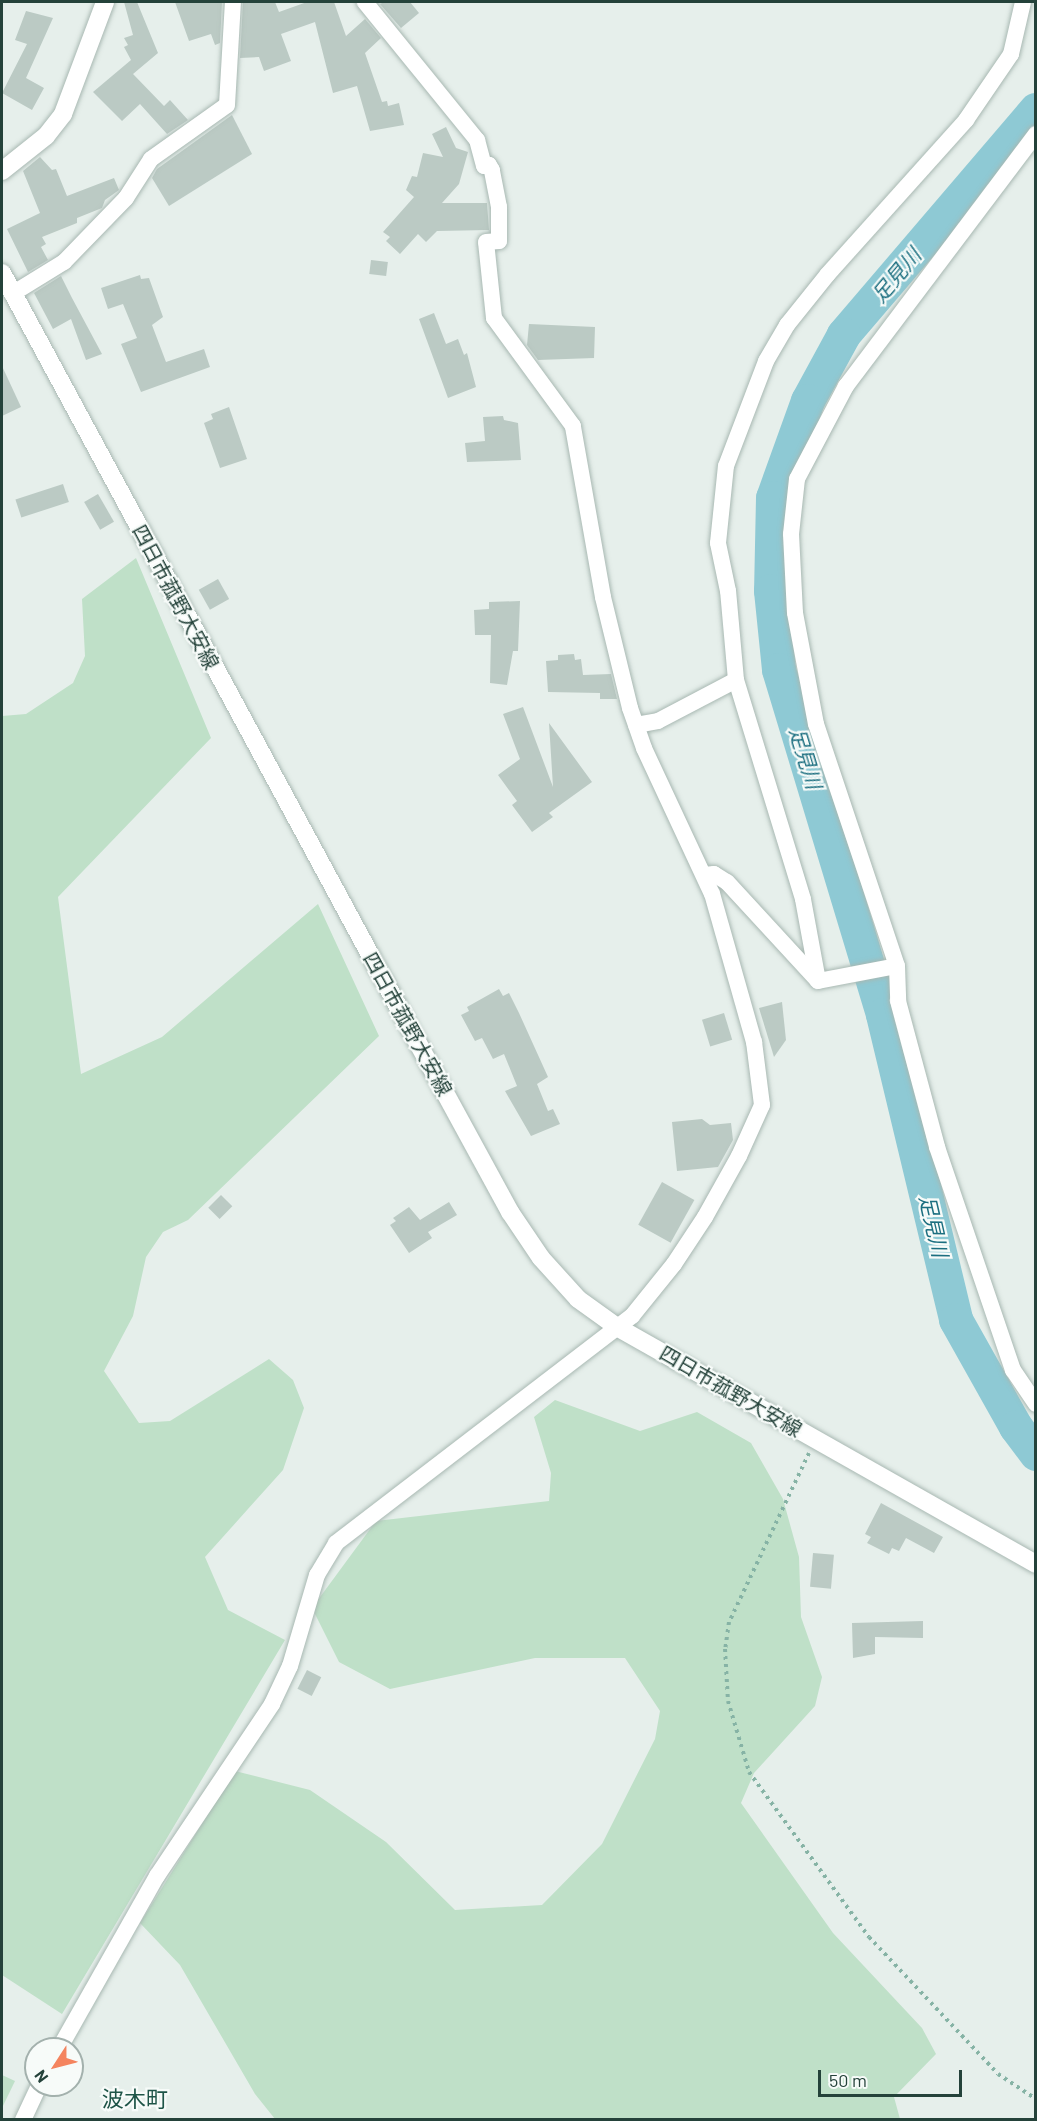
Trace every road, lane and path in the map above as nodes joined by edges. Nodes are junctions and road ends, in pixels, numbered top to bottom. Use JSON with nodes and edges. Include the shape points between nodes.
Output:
{"nodes":[{"id":1,"x":105,"y":2,"type":"edge"},
{"id":2,"x":233,"y":2,"type":"edge"},
{"id":3,"x":365,"y":2,"type":"edge"},
{"id":4,"x":1023,"y":2,"type":"edge"},
{"id":5,"x":1035,"y":134,"type":"edge"},
{"id":6,"x":2,"y":171,"type":"edge"},
{"id":7,"x":2,"y":273,"type":"edge"},
{"id":8,"x":12,"y":294,"type":"junction"},
{"id":9,"x":736,"y":680,"type":"junction"},
{"id":10,"x":636,"y":725,"type":"junction"},
{"id":11,"x":705,"y":875,"type":"junction"},
{"id":12,"x":897,"y":966,"type":"junction"},
{"id":13,"x":818,"y":981,"type":"junction"},
{"id":14,"x":617,"y":1327,"type":"junction"},
{"id":15,"x":1035,"y":1404,"type":"edge"},
{"id":16,"x":815,"y":1439,"type":"junction"},
{"id":17,"x":1035,"y":1564,"type":"edge"},
{"id":18,"x":66,"y":2037,"type":"edge"},
{"id":19,"x":33,"y":2097,"type":"edge"},
{"id":20,"x":1035,"y":2099,"type":"edge"},
{"id":21,"x":22,"y":2120,"type":"edge"}],
"edges":[{"from":1,"to":6,"type":"main road","via":[[59,120],[46,136]]},
{"from":2,"to":8,"type":"street","via":[[227,105],[151,159],[126,198],[64,262]]},
{"from":3,"to":10,"type":"street","via":[[477,140],[484,166],[489,165],[492,170],[499,207],[499,241],[486,242],[494,318],[573,426],[603,597]]},
{"from":4,"to":9,"type":"street","via":[[1011,54],[966,120],[828,274],[787,326],[762,372],[726,466],[718,543],[728,591]]},
{"from":5,"to":12,"type":"street","via":[[846,386],[797,478],[791,546],[795,613],[805,676],[816,724]]},
{"from":7,"to":8,"type":"main road","name":"四日市菰野大安線"},
{"from":8,"to":14,"type":"main road","name":"四日市菰野大安線","via":[[510,1212],[541,1258],[578,1299]]},
{"from":9,"to":10,"type":"street","via":[[658,721]]},
{"from":9,"to":13,"type":"street","via":[[802,899]]},
{"from":10,"to":11,"type":"street"},
{"from":11,"to":13,"type":"street","via":[[714,874],[727,882]]},
{"from":11,"to":14,"type":"street","via":[[749,1021],[762,1105],[739,1156],[674,1264],[632,1316]]},
{"from":12,"to":13,"type":"street"},
{"from":12,"to":15,"type":"street","via":[[898,1001],[937,1147],[1013,1370]]},
{"from":14,"to":16,"type":"main road","name":"四日市菰野大安線"},
{"from":14,"to":18,"type":"street","via":[[336,1543],[317,1575],[290,1666],[272,1704],[158,1876]]},
{"from":16,"to":17,"type":"main road","name":"四日市菰野大安線"},
{"from":16,"to":20,"type":"path","via":[[729,1622],[724,1650],[728,1701],[748,1772],[869,1937],[998,2074]]},
{"from":19,"to":21,"type":"street"}]}
